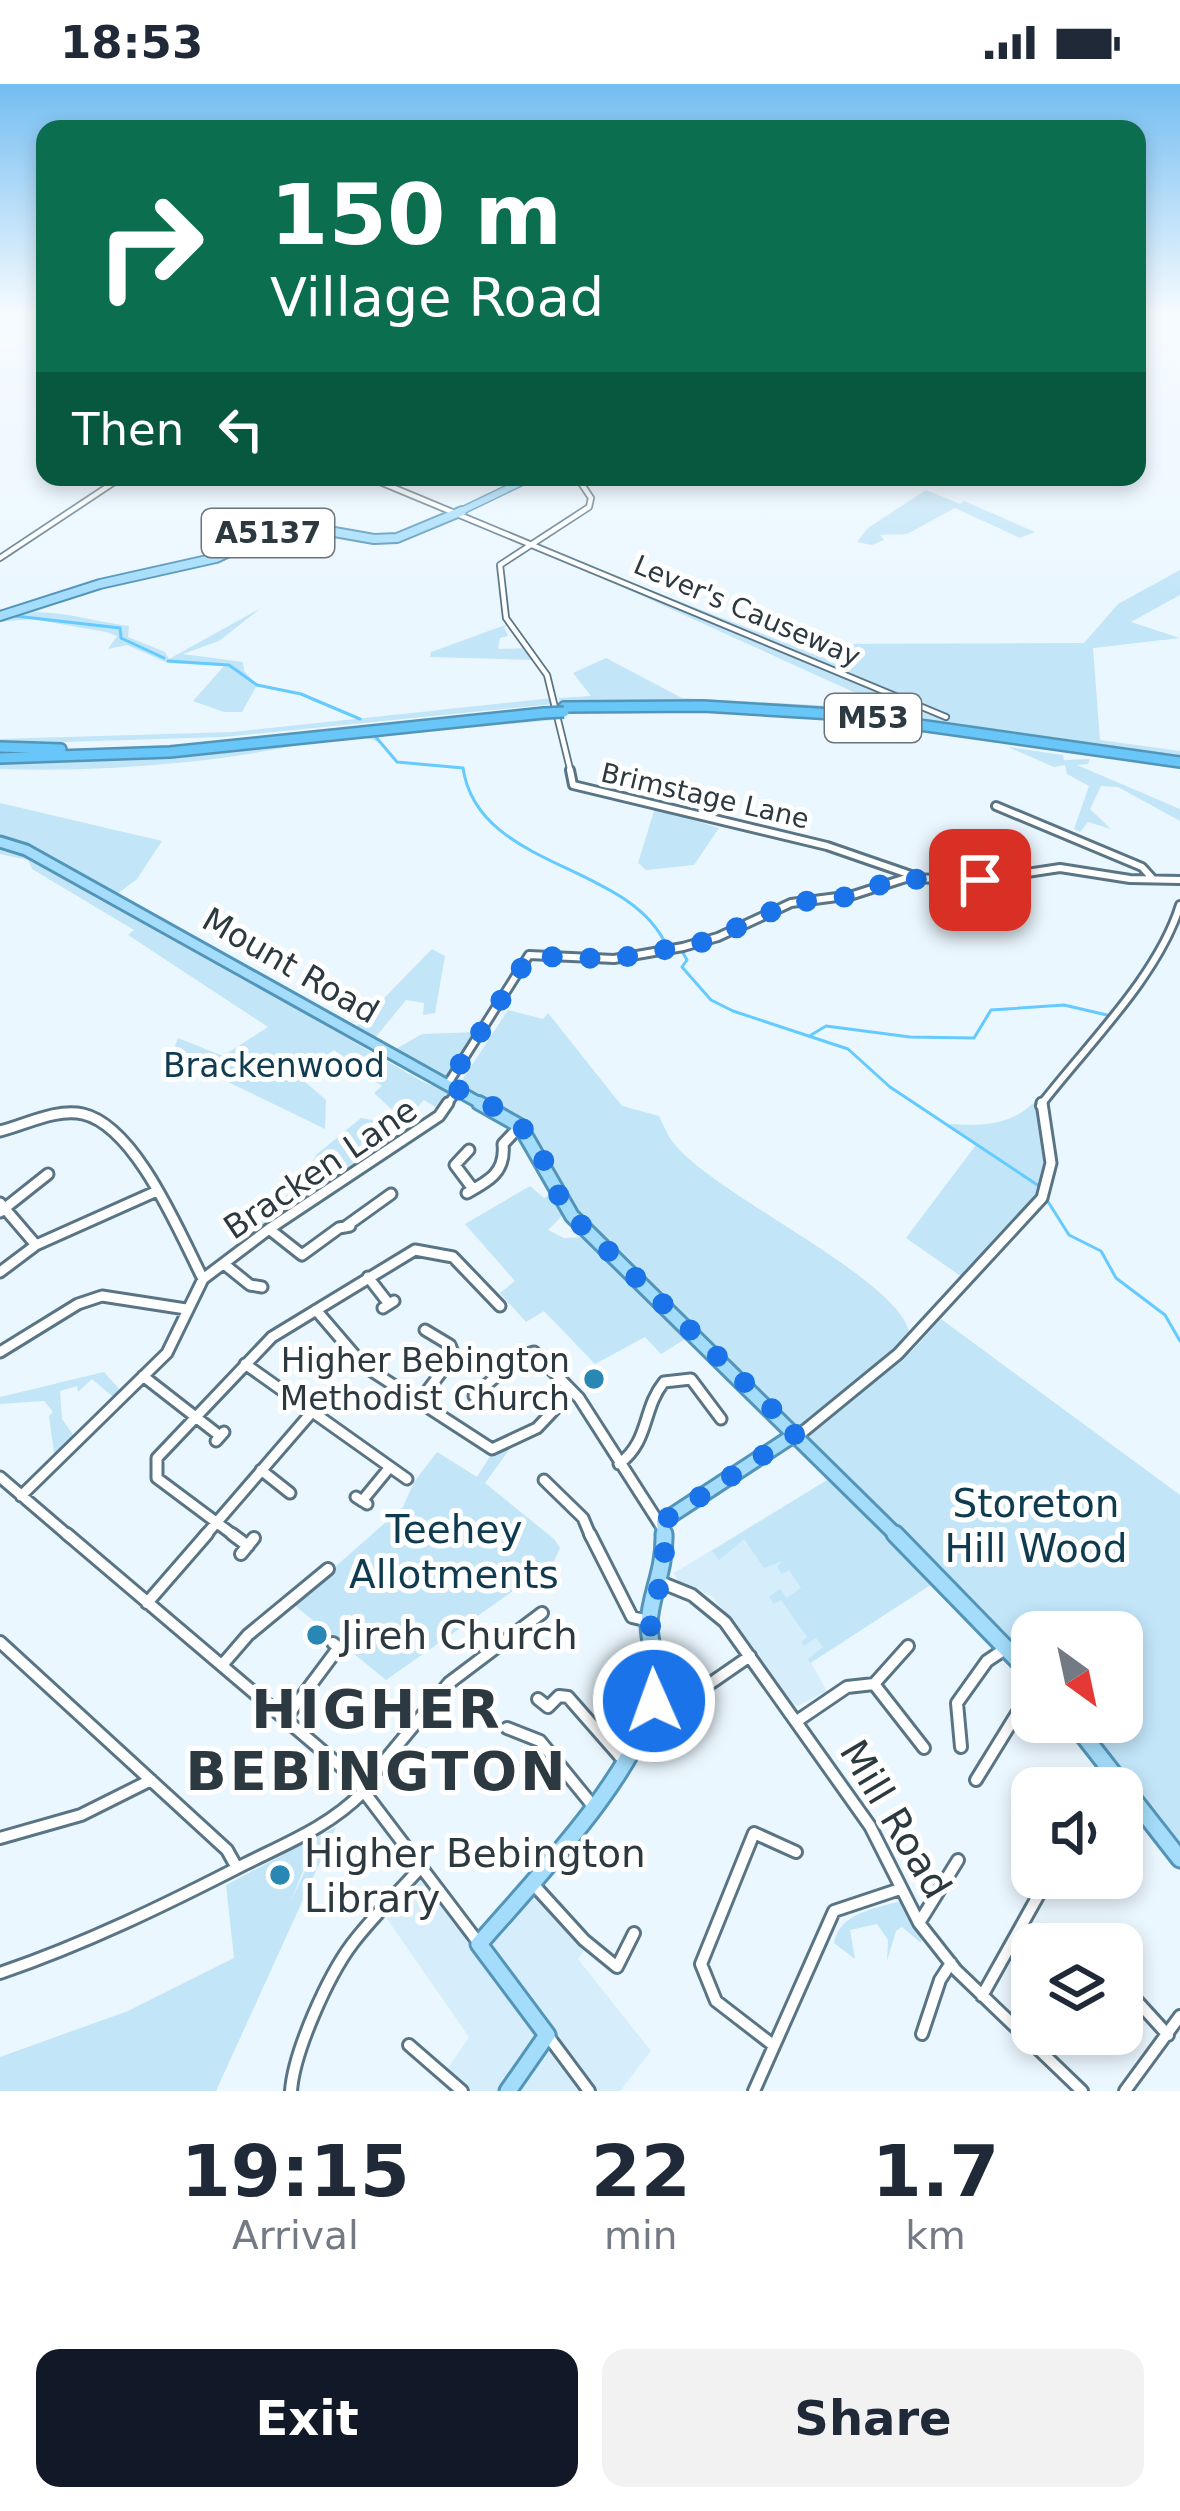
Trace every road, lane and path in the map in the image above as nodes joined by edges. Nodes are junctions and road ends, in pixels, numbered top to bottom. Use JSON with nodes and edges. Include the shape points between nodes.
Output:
{"nodes":[{"id":1,"x":108,"y":486,"type":"edge"},
{"id":2,"x":390,"y":486,"type":"edge"},
{"id":3,"x":514,"y":486,"type":"edge"},
{"id":4,"x":583,"y":486,"type":"edge"},
{"id":5,"x":457,"y":514,"type":"junction"},
{"id":6,"x":531,"y":544,"type":"junction"},
{"id":7,"x":0,"y":558,"type":"edge"},
{"id":8,"x":0,"y":616,"type":"edge"},
{"id":9,"x":544,"y":711,"type":"junction"},
{"id":10,"x":946,"y":717,"type":"dead end"},
{"id":11,"x":2,"y":754,"type":"edge"},
{"id":12,"x":1180,"y":765,"type":"edge"},
{"id":13,"x":996,"y":806,"type":"dead end"},
{"id":14,"x":0,"y":842,"type":"edge"},
{"id":15,"x":1151,"y":874,"type":"junction"},
{"id":16,"x":896,"y":875,"type":"junction"},
{"id":17,"x":1175,"y":880,"type":"edge"},
{"id":18,"x":1180,"y":905,"type":"edge"},
{"id":19,"x":452,"y":1087,"type":"junction"},
{"id":20,"x":520,"y":1126,"type":"junction"},
{"id":21,"x":0,"y":1131,"type":"edge"},
{"id":22,"x":469,"y":1153,"type":"dead end"},
{"id":23,"x":48,"y":1174,"type":"dead end"},
{"id":24,"x":157,"y":1191,"type":"junction"},
{"id":25,"x":391,"y":1193,"type":"dead end"},
{"id":26,"x":2,"y":1207,"type":"edge"},
{"id":27,"x":269,"y":1229,"type":"junction"},
{"id":28,"x":36,"y":1245,"type":"junction"},
{"id":29,"x":224,"y":1263,"type":"junction"},
{"id":30,"x":0,"y":1272,"type":"edge"},
{"id":31,"x":368,"y":1277,"type":"junction"},
{"id":32,"x":203,"y":1279,"type":"junction"},
{"id":33,"x":262,"y":1287,"type":"dead end"},
{"id":34,"x":499,"y":1301,"type":"dead end"},
{"id":35,"x":389,"y":1304,"type":"dead end"},
{"id":36,"x":186,"y":1309,"type":"junction"},
{"id":37,"x":316,"y":1310,"type":"junction"},
{"id":38,"x":425,"y":1330,"type":"dead end"},
{"id":39,"x":0,"y":1352,"type":"edge"},
{"id":40,"x":245,"y":1364,"type":"junction"},
{"id":41,"x":143,"y":1376,"type":"junction"},
{"id":42,"x":474,"y":1389,"type":"dead end"},
{"id":43,"x":571,"y":1392,"type":"junction"},
{"id":44,"x":419,"y":1402,"type":"junction"},
{"id":45,"x":312,"y":1412,"type":"junction"},
{"id":46,"x":195,"y":1416,"type":"junction"},
{"id":47,"x":721,"y":1418,"type":"dead end"},
{"id":48,"x":796,"y":1435,"type":"junction"},
{"id":49,"x":220,"y":1436,"type":"dead end"},
{"id":50,"x":619,"y":1464,"type":"junction"},
{"id":51,"x":390,"y":1467,"type":"junction"},
{"id":52,"x":261,"y":1470,"type":"junction"},
{"id":53,"x":407,"y":1479,"type":"dead end"},
{"id":54,"x":544,"y":1480,"type":"dead end"},
{"id":55,"x":3,"y":1485,"type":"edge"},
{"id":56,"x":291,"y":1492,"type":"dead end"},
{"id":57,"x":21,"y":1496,"type":"junction"},
{"id":58,"x":362,"y":1500,"type":"dead end"},
{"id":59,"x":217,"y":1522,"type":"junction"},
{"id":60,"x":661,"y":1526,"type":"junction"},
{"id":61,"x":248,"y":1546,"type":"dead end"},
{"id":62,"x":328,"y":1569,"type":"dead end"},
{"id":63,"x":659,"y":1582,"type":"junction"},
{"id":64,"x":148,"y":1603,"type":"junction"},
{"id":65,"x":542,"y":1613,"type":"dead end"},
{"id":66,"x":650,"y":1621,"type":"junction"},
{"id":67,"x":0,"y":1642,"type":"edge"},
{"id":68,"x":908,"y":1646,"type":"dead end"},
{"id":69,"x":339,"y":1647,"type":"dead end"},
{"id":70,"x":1006,"y":1648,"type":"junction"},
{"id":71,"x":1011,"y":1653,"type":"edge"},
{"id":72,"x":750,"y":1655,"type":"junction"},
{"id":73,"x":224,"y":1664,"type":"junction"},
{"id":74,"x":874,"y":1684,"type":"junction"},
{"id":75,"x":694,"y":1694,"type":"dead end"},
{"id":76,"x":962,"y":1698,"type":"junction"},
{"id":77,"x":538,"y":1699,"type":"dead end"},
{"id":78,"x":680,"y":1700,"type":"dead end"},
{"id":79,"x":972,"y":1708,"type":"dead end"},
{"id":80,"x":286,"y":1718,"type":"junction"},
{"id":81,"x":797,"y":1721,"type":"junction"},
{"id":82,"x":1011,"y":1723,"type":"edge"},
{"id":83,"x":507,"y":1728,"type":"dead end"},
{"id":84,"x":645,"y":1730,"type":"junction"},
{"id":85,"x":1089,"y":1743,"type":"edge"},
{"id":86,"x":961,"y":1747,"type":"dead end"},
{"id":87,"x":924,"y":1748,"type":"dead end"},
{"id":88,"x":625,"y":1762,"type":"junction"},
{"id":89,"x":151,"y":1780,"type":"junction"},
{"id":90,"x":976,"y":1780,"type":"dead end"},
{"id":91,"x":363,"y":1790,"type":"junction"},
{"id":92,"x":593,"y":1806,"type":"junction"},
{"id":93,"x":0,"y":1824,"type":"edge"},
{"id":94,"x":6,"y":1837,"type":"edge"},
{"id":95,"x":796,"y":1852,"type":"dead end"},
{"id":96,"x":1180,"y":1859,"type":"edge"},
{"id":97,"x":958,"y":1860,"type":"dead end"},
{"id":98,"x":422,"y":1866,"type":"junction"},
{"id":99,"x":237,"y":1868,"type":"junction"},
{"id":100,"x":532,"y":1883,"type":"junction"},
{"id":101,"x":901,"y":1889,"type":"junction"},
{"id":102,"x":1036,"y":1899,"type":"edge"},
{"id":103,"x":919,"y":1923,"type":"junction"},
{"id":104,"x":634,"y":1933,"type":"dead end"},
{"id":105,"x":479,"y":1943,"type":"junction"},
{"id":106,"x":951,"y":1964,"type":"junction"},
{"id":107,"x":0,"y":1973,"type":"edge"},
{"id":108,"x":982,"y":1996,"type":"junction"},
{"id":109,"x":1143,"y":2003,"type":"edge"},
{"id":110,"x":1175,"y":2029,"type":"edge"},
{"id":111,"x":922,"y":2034,"type":"dead end"},
{"id":112,"x":547,"y":2035,"type":"junction"},
{"id":113,"x":409,"y":2045,"type":"dead end"},
{"id":114,"x":773,"y":2045,"type":"junction"},
{"id":115,"x":292,"y":2091,"type":"edge"},
{"id":116,"x":462,"y":2091,"type":"edge"},
{"id":117,"x":508,"y":2091,"type":"edge"},
{"id":118,"x":589,"y":2091,"type":"edge"},
{"id":119,"x":754,"y":2091,"type":"edge"},
{"id":120,"x":1082,"y":2091,"type":"edge"},
{"id":121,"x":1125,"y":2091,"type":"edge"}],
"edges":[{"from":1,"to":7,"type":"street"},
{"from":2,"to":5,"type":"street","name":"Lever's Causeway"},
{"from":3,"to":5,"type":"main road","number":"A5137"},
{"from":4,"to":6,"type":"street","name":"Brimstage Lane","via":[[589,507]]},
{"from":5,"to":6,"type":"street","name":"Lever's Causeway"},
{"from":5,"to":8,"type":"main road","number":"A5137","via":[[389,539],[289,524],[216,558]]},
{"from":6,"to":10,"type":"street","name":"Lever's Causeway"},
{"from":6,"to":16,"type":"street","name":"Brimstage Lane","via":[[500,565],[505,614],[535,646],[552,682],[573,785],[827,846]]},
{"from":9,"to":11,"type":"highway","number":"M53"},
{"from":9,"to":11,"type":"highway","number":"M53","via":[[170,752]]},
{"from":9,"to":12,"type":"highway","number":"M53","bridge":true,"via":[[809,718]]},
{"from":13,"to":15,"type":"street"},
{"from":14,"to":19,"type":"main road","name":"Mount Road"},
{"from":15,"to":16,"type":"street","via":[[1060,868],[980,880]]},
{"from":15,"to":17,"type":"street"},
{"from":16,"to":19,"type":"street","name":"Bracken Lane","via":[[853,896],[790,903],[683,947],[614,959],[529,956]]},
{"from":18,"to":48,"type":"street","via":[[1127,997],[1040,1106],[1051,1163],[1042,1198],[898,1354]]},
{"from":19,"to":20,"type":"main road","name":"Mount Road"},
{"from":19,"to":27,"type":"street","name":"Bracken Lane","via":[[439,1116]]},
{"from":20,"to":22,"type":"street","via":[[503,1144],[500,1172],[470,1191],[451,1165]]},
{"from":20,"to":48,"type":"main road","name":"Mount Road","via":[[576,1230]]},
{"from":21,"to":24,"type":"street","via":[[57,1114],[94,1117]]},
{"from":23,"to":26,"type":"street"},
{"from":24,"to":28,"type":"street"},
{"from":24,"to":32,"type":"street"},
{"from":25,"to":27,"type":"street","via":[[302,1255]]},
{"from":26,"to":28,"type":"street"},
{"from":27,"to":29,"type":"street","name":"Bracken Lane"},
{"from":28,"to":30,"type":"street"},
{"from":29,"to":32,"type":"street","name":"Bracken Lane"},
{"from":29,"to":33,"type":"street"},
{"from":31,"to":34,"type":"street","via":[[426,1249],[453,1257]]},
{"from":31,"to":35,"type":"street"},
{"from":31,"to":37,"type":"street"},
{"from":32,"to":36,"type":"street"},
{"from":36,"to":39,"type":"street","via":[[102,1296]]},
{"from":36,"to":41,"type":"street","via":[[167,1353]]},
{"from":37,"to":40,"type":"street"},
{"from":37,"to":44,"type":"street","via":[[354,1358]]},
{"from":38,"to":44,"type":"street","via":[[442,1334],[454,1355]]},
{"from":40,"to":45,"type":"street"},
{"from":40,"to":46,"type":"street"},
{"from":41,"to":46,"type":"street"},
{"from":41,"to":57,"type":"street"},
{"from":42,"to":43,"type":"street","via":[[528,1352]]},
{"from":43,"to":44,"type":"street","via":[[556,1415],[498,1448]]},
{"from":43,"to":50,"type":"street"},
{"from":45,"to":51,"type":"street"},
{"from":45,"to":52,"type":"street"},
{"from":46,"to":49,"type":"street"},
{"from":46,"to":59,"type":"street","via":[[154,1468]]},
{"from":47,"to":50,"type":"street","via":[[691,1379],[664,1382],[651,1400],[641,1447]]},
{"from":48,"to":60,"type":"main road"},
{"from":48,"to":70,"type":"main road","name":"Mount Road"},
{"from":50,"to":60,"type":"street"},
{"from":51,"to":53,"type":"street"},
{"from":51,"to":58,"type":"street"},
{"from":52,"to":56,"type":"street"},
{"from":52,"to":59,"type":"street"},
{"from":54,"to":66,"type":"street","via":[[584,1517],[632,1617]]},
{"from":55,"to":57,"type":"street"},
{"from":57,"to":64,"type":"street"},
{"from":59,"to":61,"type":"street"},
{"from":59,"to":64,"type":"street"},
{"from":60,"to":63,"type":"main road"},
{"from":62,"to":73,"type":"street"},
{"from":63,"to":66,"type":"main road"},
{"from":63,"to":72,"type":"street","name":"Mill Road","via":[[710,1608]]},
{"from":64,"to":73,"type":"street"},
{"from":65,"to":91,"type":"street","via":[[449,1682]]},
{"from":66,"to":84,"type":"main road","via":[[657,1683]]},
{"from":67,"to":89,"type":"street"},
{"from":68,"to":74,"type":"street"},
{"from":69,"to":80,"type":"street"},
{"from":70,"to":71,"type":"main road","name":"Mount Road"},
{"from":70,"to":76,"type":"street"},
{"from":72,"to":75,"type":"street"},
{"from":72,"to":81,"type":"street","name":"Mill Road"},
{"from":73,"to":80,"type":"street"},
{"from":74,"to":81,"type":"street","via":[[847,1687]]},
{"from":74,"to":87,"type":"street"},
{"from":76,"to":79,"type":"street"},
{"from":76,"to":86,"type":"street"},
{"from":77,"to":88,"type":"street","via":[[548,1707],[568,1697]]},
{"from":78,"to":84,"type":"street"},
{"from":80,"to":91,"type":"street"},
{"from":81,"to":101,"type":"street","name":"Mill Road","via":[[870,1826]]},
{"from":82,"to":90,"type":"street"},
{"from":83,"to":92,"type":"street","via":[[540,1741]]},
{"from":84,"to":88,"type":"main road"},
{"from":85,"to":96,"type":"main road"},
{"from":88,"to":92,"type":"main road"},
{"from":89,"to":94,"type":"street","via":[[81,1815]]},
{"from":89,"to":99,"type":"street"},
{"from":91,"to":98,"type":"street"},
{"from":91,"to":99,"type":"street","via":[[334,1818]]},
{"from":92,"to":100,"type":"main road"},
{"from":93,"to":94,"type":"street"},
{"from":95,"to":114,"type":"street","via":[[754,1833],[701,1964],[708,1996]]},
{"from":97,"to":103,"type":"street"},
{"from":98,"to":105,"type":"street"},
{"from":98,"to":115,"type":"street","via":[[340,1964],[293,2068]]},
{"from":99,"to":107,"type":"street","via":[[99,1936]]},
{"from":100,"to":104,"type":"street","via":[[617,1967]]},
{"from":100,"to":105,"type":"main road"},
{"from":101,"to":103,"type":"street","name":"Mill Road"},
{"from":101,"to":114,"type":"street","via":[[834,1911]]},
{"from":102,"to":108,"type":"street"},
{"from":103,"to":106,"type":"street","name":"Mill Road"},
{"from":105,"to":112,"type":"main road"},
{"from":106,"to":108,"type":"street","name":"Mill Road"},
{"from":106,"to":111,"type":"street"},
{"from":108,"to":120,"type":"street","name":"Mill Road"},
{"from":109,"to":110,"type":"street"},
{"from":110,"to":121,"type":"street"},
{"from":112,"to":117,"type":"main road"},
{"from":112,"to":118,"type":"street"},
{"from":113,"to":116,"type":"street"},
{"from":114,"to":119,"type":"street"}]}
